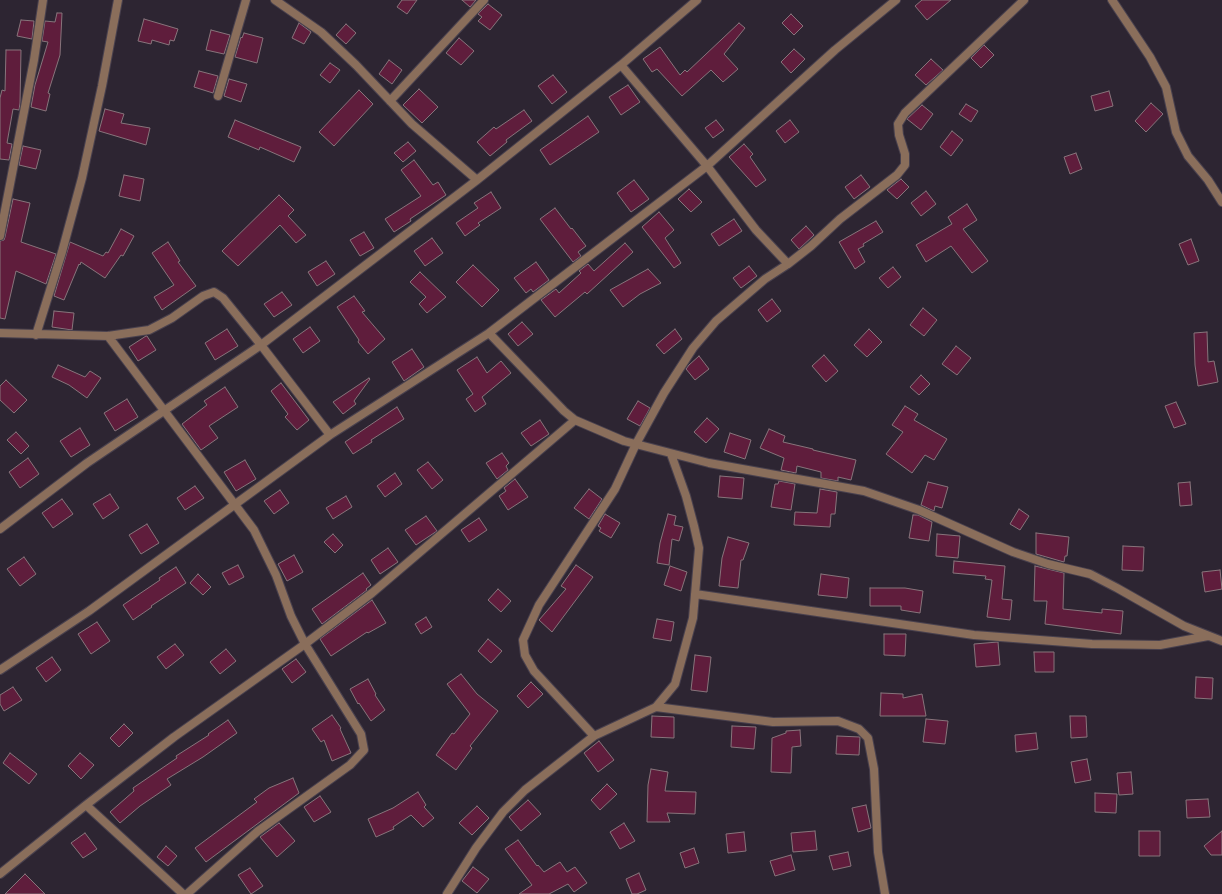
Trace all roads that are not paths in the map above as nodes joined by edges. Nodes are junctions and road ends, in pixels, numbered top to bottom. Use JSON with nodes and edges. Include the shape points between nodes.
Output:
{"nodes":[{"id":1,"x":43,"y":0,"type":"edge"},
{"id":2,"x":118,"y":0,"type":"edge"},
{"id":3,"x":246,"y":0,"type":"edge"},
{"id":4,"x":275,"y":0,"type":"edge"},
{"id":5,"x":484,"y":0,"type":"edge"},
{"id":6,"x":697,"y":0,"type":"edge"},
{"id":7,"x":896,"y":0,"type":"edge"},
{"id":8,"x":1024,"y":0,"type":"edge"},
{"id":9,"x":1112,"y":0,"type":"edge"},
{"id":10,"x":621,"y":65,"type":"junction"},
{"id":11,"x":218,"y":96,"type":"dead end"},
{"id":12,"x":390,"y":101,"type":"junction"},
{"id":13,"x":707,"y":166,"type":"junction"},
{"id":14,"x":477,"y":180,"type":"junction"},
{"id":15,"x":1222,"y":202,"type":"edge"},
{"id":16,"x":0,"y":236,"type":"edge"},
{"id":17,"x":788,"y":264,"type":"junction"},
{"id":18,"x":0,"y":333,"type":"edge"},
{"id":19,"x":489,"y":333,"type":"junction"},
{"id":20,"x":36,"y":335,"type":"junction"},
{"id":21,"x":108,"y":336,"type":"junction"},
{"id":22,"x":261,"y":345,"type":"junction"},
{"id":23,"x":164,"y":410,"type":"junction"},
{"id":24,"x":575,"y":420,"type":"junction"},
{"id":25,"x":330,"y":435,"type":"junction"},
{"id":26,"x":636,"y":444,"type":"junction"},
{"id":27,"x":671,"y":454,"type":"junction"},
{"id":28,"x":235,"y":504,"type":"junction"},
{"id":29,"x":0,"y":529,"type":"edge"},
{"id":30,"x":695,"y":594,"type":"junction"},
{"id":31,"x":1209,"y":636,"type":"junction"},
{"id":32,"x":1222,"y":641,"type":"edge"},
{"id":33,"x":305,"y":644,"type":"junction"},
{"id":34,"x":0,"y":670,"type":"edge"},
{"id":35,"x":656,"y":707,"type":"junction"},
{"id":36,"x":594,"y":736,"type":"junction"},
{"id":37,"x":86,"y":805,"type":"junction"},
{"id":38,"x":0,"y":874,"type":"edge"},
{"id":39,"x":183,"y":894,"type":"edge"},
{"id":40,"x":187,"y":894,"type":"edge"},
{"id":41,"x":447,"y":894,"type":"edge"},
{"id":42,"x":885,"y":894,"type":"edge"}],
"edges":[{"from":1,"to":16,"type":"street"},
{"from":2,"to":20,"type":"street","via":[[82,178]]},
{"from":3,"to":11,"type":"street"},
{"from":4,"to":12,"type":"street","via":[[321,32]]},
{"from":5,"to":12,"type":"street"},
{"from":6,"to":10,"type":"street"},
{"from":7,"to":13,"type":"street","via":[[835,50]]},
{"from":8,"to":17,"type":"street","via":[[905,113],[898,124],[905,165],[897,175]]},
{"from":9,"to":15,"type":"street","via":[[1150,57],[1166,87],[1176,132],[1188,156]]},
{"from":10,"to":13,"type":"street"},
{"from":10,"to":14,"type":"street"},
{"from":12,"to":14,"type":"street","via":[[412,124]]},
{"from":13,"to":17,"type":"street","via":[[756,230]]},
{"from":13,"to":19,"type":"street"},
{"from":14,"to":22,"type":"street"},
{"from":17,"to":26,"type":"street","via":[[765,279],[722,317],[693,348]]},
{"from":18,"to":20,"type":"street"},
{"from":19,"to":24,"type":"street"},
{"from":19,"to":25,"type":"street"},
{"from":20,"to":21,"type":"street"},
{"from":21,"to":22,"type":"street","via":[[149,330],[172,318],[203,296],[214,292],[223,298]]},
{"from":21,"to":23,"type":"street"},
{"from":22,"to":23,"type":"street"},
{"from":22,"to":25,"type":"street"},
{"from":23,"to":28,"type":"street"},
{"from":23,"to":29,"type":"street","via":[[86,463]]},
{"from":24,"to":26,"type":"street"},
{"from":24,"to":33,"type":"street","via":[[372,593]]},
{"from":25,"to":28,"type":"street"},
{"from":26,"to":27,"type":"street"},
{"from":26,"to":36,"type":"street","via":[[615,489],[539,605],[523,640],[524,655],[534,671]]},
{"from":27,"to":30,"type":"street","via":[[686,496],[699,548]]},
{"from":27,"to":31,"type":"street","via":[[709,464],[871,494],[919,510],[1012,552],[1090,574],[1184,626]]},
{"from":28,"to":33,"type":"street","via":[[254,530]]},
{"from":28,"to":34,"type":"street","via":[[89,611]]},
{"from":30,"to":31,"type":"street","via":[[974,635],[1092,644],[1160,645]]},
{"from":30,"to":35,"type":"street","via":[[693,618],[676,684]]},
{"from":31,"to":32,"type":"street"},
{"from":33,"to":37,"type":"street"},
{"from":33,"to":40,"type":"street","via":[[361,734],[364,750],[350,765],[258,831]]},
{"from":35,"to":36,"type":"street"},
{"from":35,"to":42,"type":"street","via":[[773,722],[838,721],[859,729],[868,738],[874,769],[878,852]]},
{"from":36,"to":41,"type":"street","via":[[525,790],[503,812]]},
{"from":37,"to":38,"type":"street"},
{"from":37,"to":39,"type":"street"}]}
